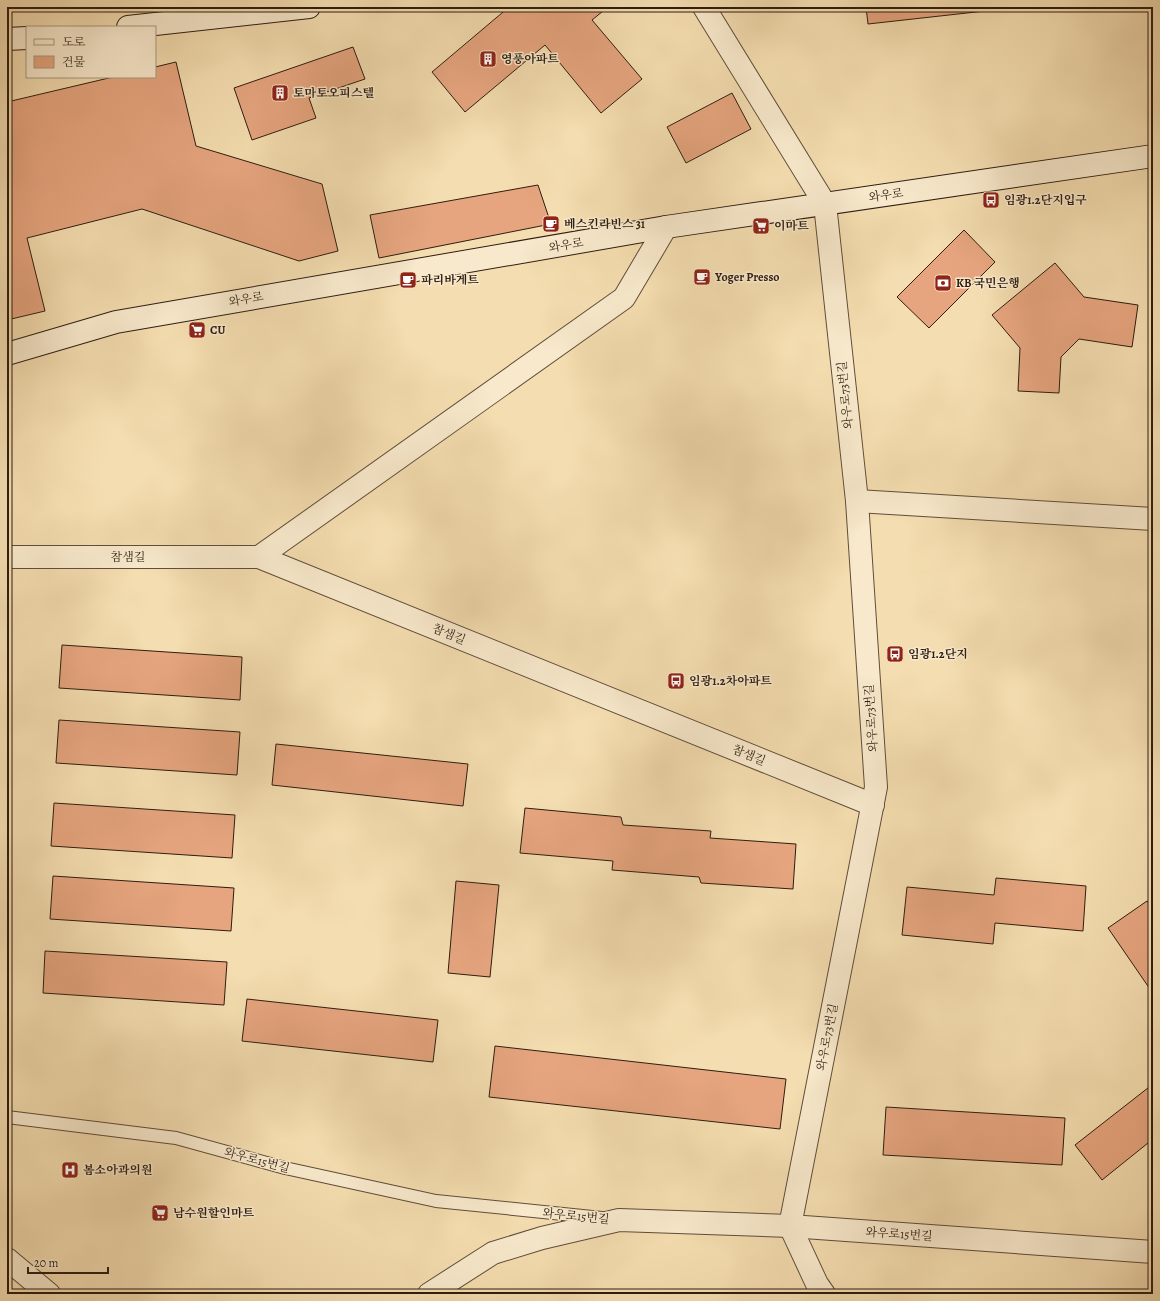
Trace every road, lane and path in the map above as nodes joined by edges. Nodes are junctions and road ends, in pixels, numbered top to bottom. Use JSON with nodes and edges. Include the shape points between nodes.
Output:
{"nodes":[{"id":1,"x":309,"y":7,"type":"edge"},
{"id":2,"x":704,"y":7,"type":"edge"},
{"id":3,"x":137,"y":26,"type":"edge"},
{"id":4,"x":26,"y":38,"type":"edge"},
{"id":5,"x":7,"y":39,"type":"edge"},
{"id":6,"x":1153,"y":156,"type":"edge"},
{"id":7,"x":825,"y":204,"type":"junction"},
{"id":8,"x":666,"y":227,"type":"junction"},
{"id":9,"x":7,"y":354,"type":"edge"},
{"id":10,"x":857,"y":501,"type":"junction"},
{"id":11,"x":1153,"y":519,"type":"edge"},
{"id":12,"x":7,"y":557,"type":"edge"},
{"id":13,"x":259,"y":557,"type":"junction"},
{"id":14,"x":873,"y":805,"type":"junction"},
{"id":15,"x":7,"y":1117,"type":"edge"},
{"id":16,"x":619,"y":1220,"type":"junction"},
{"id":17,"x":790,"y":1226,"type":"junction"},
{"id":18,"x":1153,"y":1252,"type":"edge"},
{"id":19,"x":7,"y":1260,"type":"edge"},
{"id":20,"x":49,"y":1294,"type":"edge"},
{"id":21,"x":429,"y":1294,"type":"edge"},
{"id":22,"x":824,"y":1294,"type":"edge"}],
"edges":[{"from":1,"to":3,"type":"street"},
{"from":2,"to":7,"type":"street"},
{"from":4,"to":5,"type":"street"},
{"from":6,"to":7,"type":"street","name":"와우로"},
{"from":7,"to":8,"type":"street","name":"와우로"},
{"from":7,"to":10,"type":"street","name":"와우로73번길"},
{"from":8,"to":9,"type":"street","name":"와우로","via":[[116,322]]},
{"from":8,"to":13,"type":"street","via":[[624,298]]},
{"from":10,"to":11,"type":"street"},
{"from":10,"to":14,"type":"street","name":"와우로73번길","via":[[876,787]]},
{"from":12,"to":13,"type":"street","name":"참샘길"},
{"from":13,"to":14,"type":"street","name":"참샘길"},
{"from":14,"to":17,"type":"street","name":"와우로73번길"},
{"from":15,"to":16,"type":"lane","name":"와우로15번길","via":[[176,1138],[285,1168],[436,1201]]},
{"from":16,"to":17,"type":"street","name":"와우로15번길"},
{"from":16,"to":21,"type":"street","via":[[492,1253]]},
{"from":17,"to":18,"type":"street","name":"와우로15번길"},
{"from":17,"to":22,"type":"street"},
{"from":19,"to":20,"type":"street"}]}
